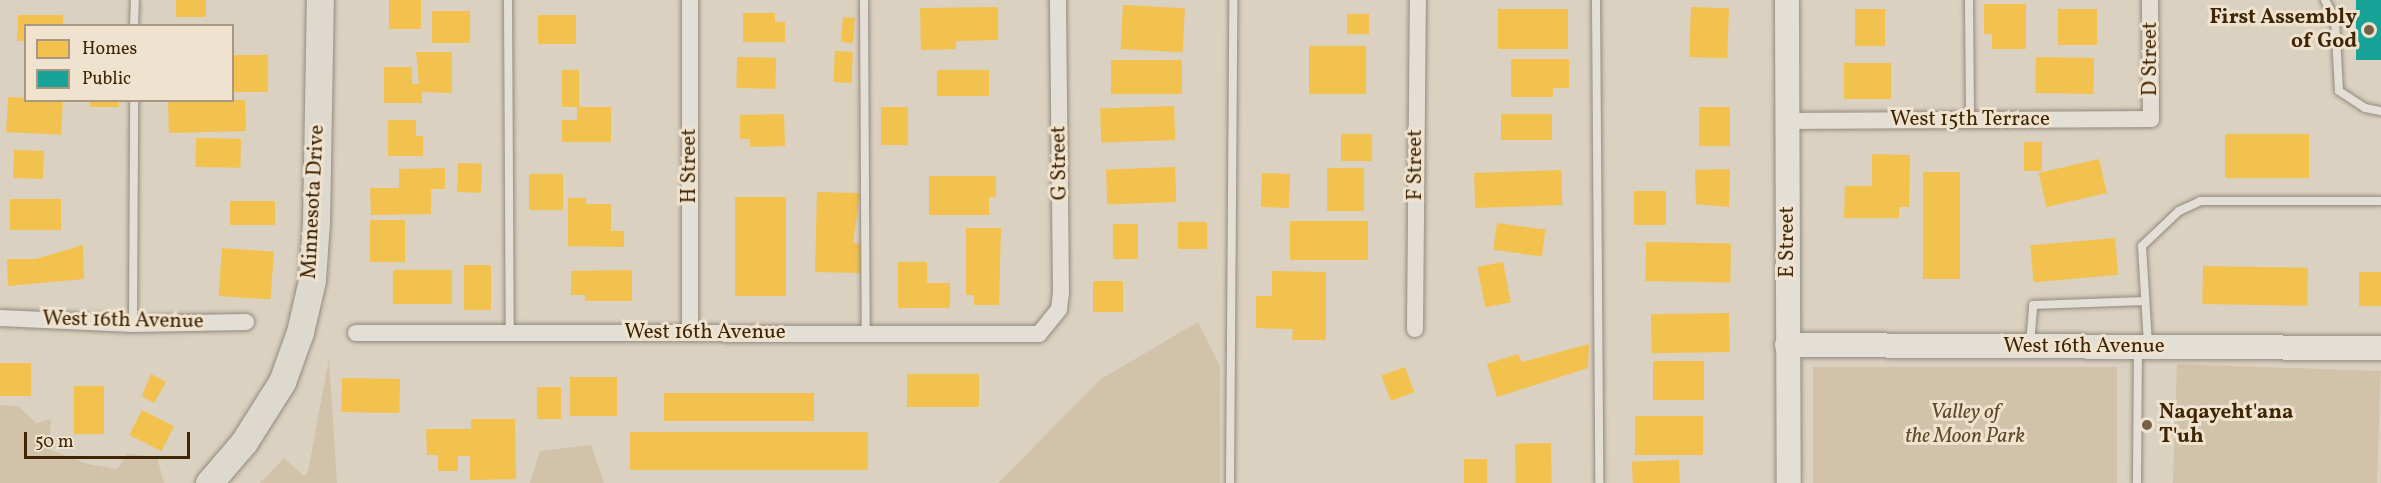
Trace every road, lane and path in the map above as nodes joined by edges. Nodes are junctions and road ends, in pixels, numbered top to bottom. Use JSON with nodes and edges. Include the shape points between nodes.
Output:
{"nodes":[{"id":1,"x":135,"y":0,"type":"edge"},
{"id":2,"x":320,"y":0,"type":"edge"},
{"id":3,"x":508,"y":0,"type":"edge"},
{"id":4,"x":690,"y":0,"type":"edge"},
{"id":5,"x":864,"y":0,"type":"edge"},
{"id":6,"x":1058,"y":0,"type":"edge"},
{"id":7,"x":1233,"y":0,"type":"edge"},
{"id":8,"x":1418,"y":0,"type":"edge"},
{"id":9,"x":1596,"y":0,"type":"edge"},
{"id":10,"x":1787,"y":0,"type":"edge"},
{"id":11,"x":1969,"y":0,"type":"edge"},
{"id":12,"x":2150,"y":0,"type":"edge"},
{"id":13,"x":2325,"y":0,"type":"edge"},
{"id":14,"x":135,"y":24,"type":"edge"},
{"id":15,"x":134,"y":102,"type":"edge"},
{"id":16,"x":2381,"y":111,"type":"edge"},
{"id":17,"x":2151,"y":118,"type":"joint"},
{"id":18,"x":1970,"y":120,"type":"junction"},
{"id":19,"x":1788,"y":121,"type":"junction"},
{"id":20,"x":2381,"y":201,"type":"edge"},
{"id":21,"x":2145,"y":301,"type":"junction"},
{"id":22,"x":0,"y":318,"type":"edge"},
{"id":23,"x":246,"y":322,"type":"dead end"},
{"id":24,"x":133,"y":324,"type":"junction"},
{"id":25,"x":1051,"y":324,"type":"joint"},
{"id":26,"x":1415,"y":330,"type":"dead end"},
{"id":27,"x":510,"y":332,"type":"junction"},
{"id":28,"x":690,"y":332,"type":"junction"},
{"id":29,"x":356,"y":333,"type":"dead end"},
{"id":30,"x":866,"y":334,"type":"junction"},
{"id":31,"x":1787,"y":345,"type":"junction"},
{"id":32,"x":2030,"y":346,"type":"junction"},
{"id":33,"x":2143,"y":347,"type":"junction"},
{"id":34,"x":2381,"y":348,"type":"edge"},
{"id":35,"x":209,"y":483,"type":"edge"},
{"id":36,"x":1230,"y":483,"type":"edge"},
{"id":37,"x":1599,"y":483,"type":"edge"},
{"id":38,"x":1789,"y":483,"type":"edge"},
{"id":39,"x":2137,"y":483,"type":"edge"}],
"edges":[{"from":1,"to":14,"type":"lane"},
{"from":2,"to":35,"type":"main road","name":"Minnesota Drive","via":[[312,280],[282,382],[244,442]]},
{"from":3,"to":27,"type":"lane"},
{"from":4,"to":28,"type":"street","name":"H Street"},
{"from":5,"to":30,"type":"lane"},
{"from":6,"to":25,"type":"street","name":"G Street","via":[[1061,292],[1059,309]]},
{"from":7,"to":36,"type":"lane"},
{"from":8,"to":26,"type":"street","name":"F Street"},
{"from":9,"to":37,"type":"lane"},
{"from":10,"to":19,"type":"street","name":"E Street"},
{"from":11,"to":18,"type":"lane"},
{"from":12,"to":17,"type":"street","name":"D Street"},
{"from":13,"to":16,"type":"lane","via":[[2335,19],[2339,91],[2365,108]]},
{"from":15,"to":24,"type":"lane"},
{"from":17,"to":18,"type":"street","name":"West 15th Terrace"},
{"from":18,"to":19,"type":"street","name":"West 15th Terrace"},
{"from":19,"to":31,"type":"street","name":"E Street"},
{"from":20,"to":21,"type":"lane","via":[[2200,201],[2180,211],[2142,246]]},
{"from":21,"to":32,"type":"lane","via":[[2033,305]]},
{"from":21,"to":33,"type":"lane"},
{"from":22,"to":24,"type":"street","name":"West 16th Avenue"},
{"from":23,"to":24,"type":"street","name":"West 16th Avenue"},
{"from":25,"to":30,"type":"street","name":"West 16th Avenue","via":[[1039,334],[1024,336]]},
{"from":27,"to":28,"type":"street","name":"West 16th Avenue"},
{"from":27,"to":29,"type":"street","name":"West 16th Avenue"},
{"from":28,"to":30,"type":"street","name":"West 16th Avenue"},
{"from":31,"to":32,"type":"street","name":"West 16th Avenue"},
{"from":31,"to":38,"type":"street","name":"E Street"},
{"from":32,"to":33,"type":"street","name":"West 16th Avenue"},
{"from":33,"to":34,"type":"street","name":"West 16th Avenue"},
{"from":33,"to":39,"type":"lane"}]}
